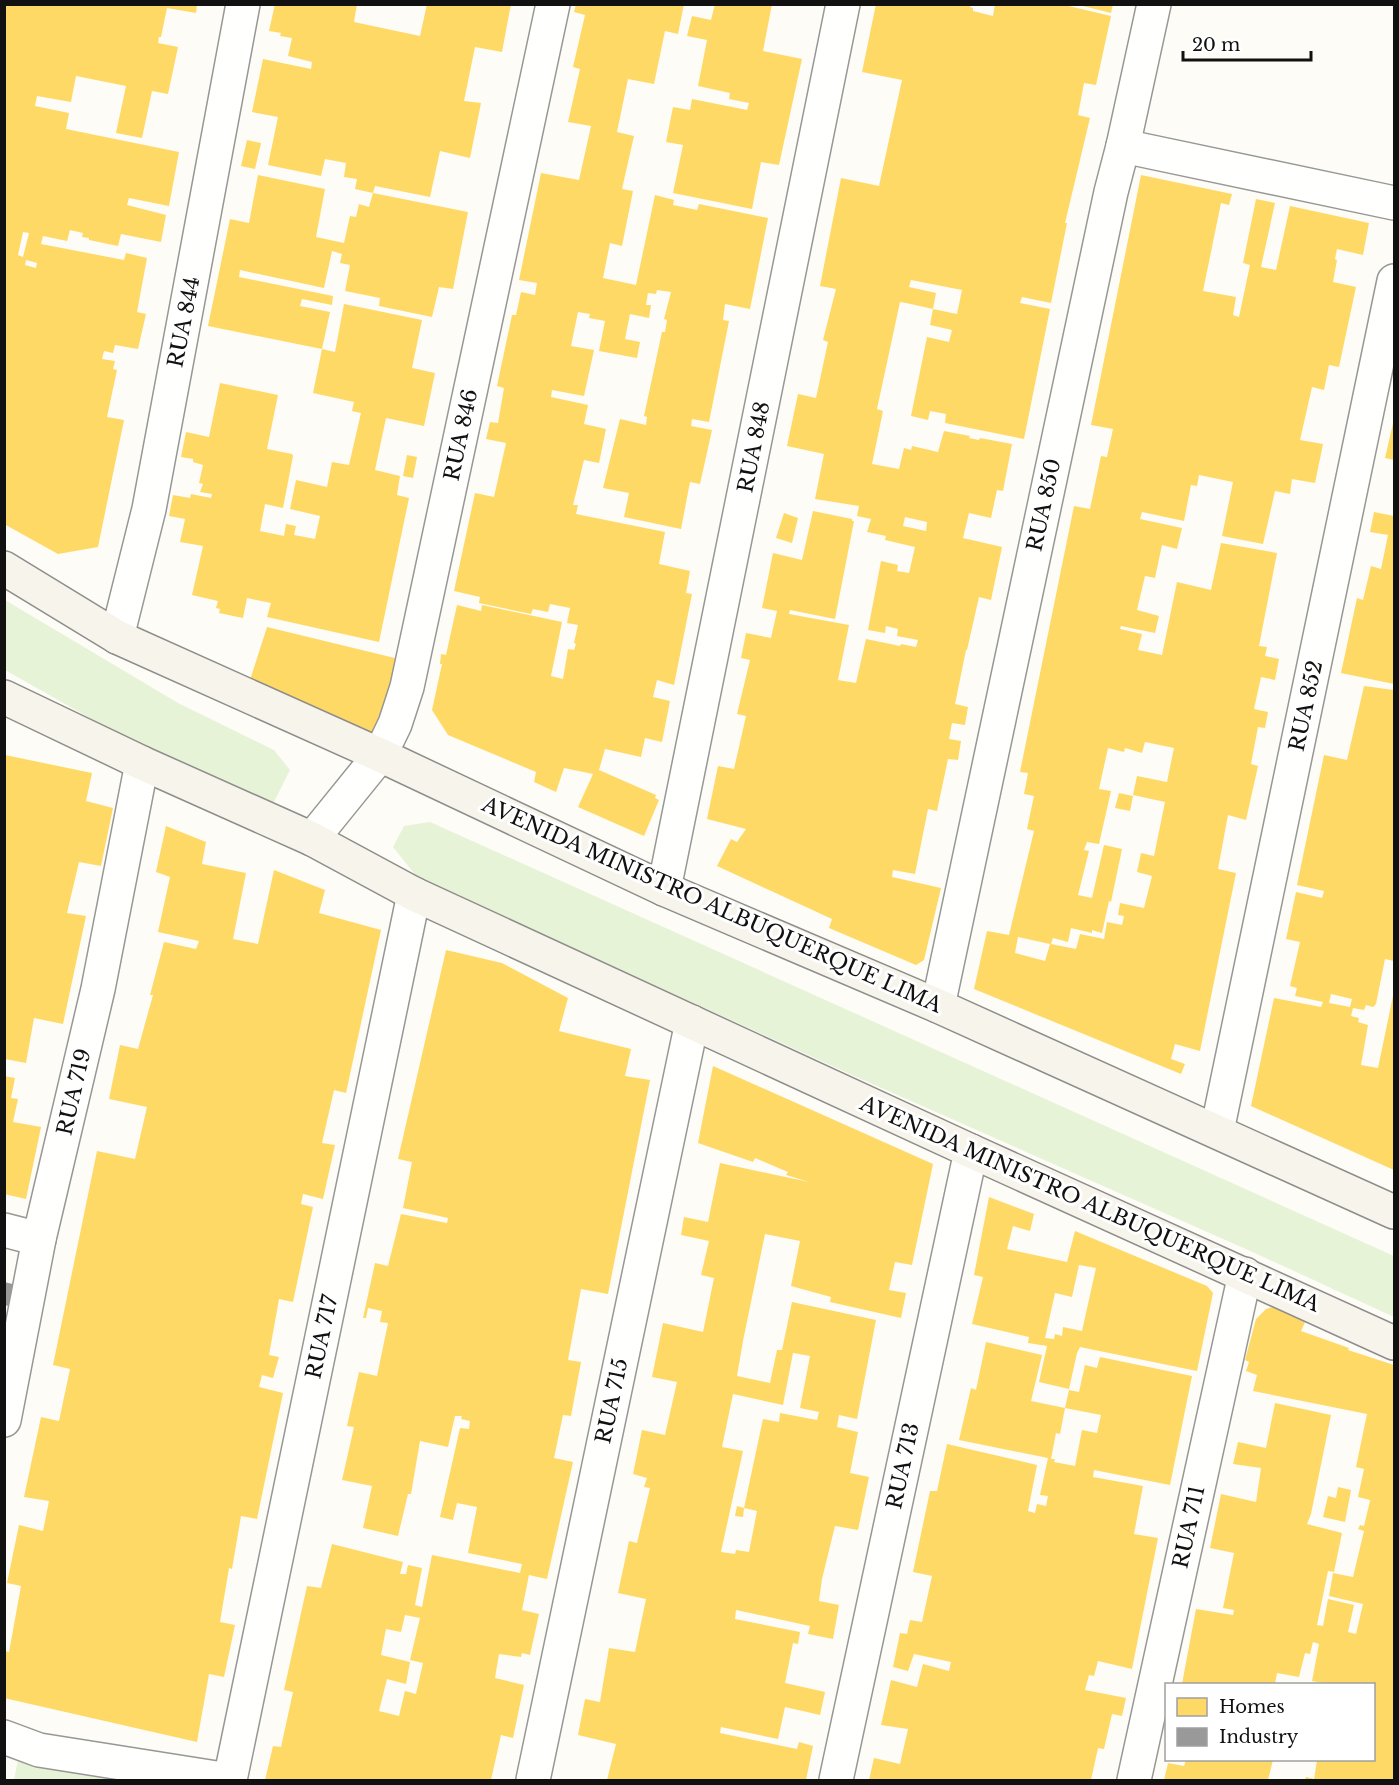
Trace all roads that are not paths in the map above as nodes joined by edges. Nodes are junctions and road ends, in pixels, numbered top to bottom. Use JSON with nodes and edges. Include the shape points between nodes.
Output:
{"nodes":[{"id":1,"x":243,"y":4,"type":"edge"},
{"id":2,"x":553,"y":4,"type":"edge"},
{"id":3,"x":843,"y":4,"type":"edge"},
{"id":4,"x":1154,"y":4,"type":"edge"},
{"id":5,"x":1123,"y":146,"type":"junction"},
{"id":6,"x":1395,"y":203,"type":"edge"},
{"id":7,"x":1395,"y":281,"type":"edge"},
{"id":8,"x":4,"y":568,"type":"edge"},
{"id":9,"x":117,"y":637,"type":"junction"},
{"id":10,"x":4,"y":697,"type":"edge"},
{"id":11,"x":380,"y":755,"type":"junction"},
{"id":12,"x":142,"y":763,"type":"junction"},
{"id":13,"x":312,"y":839,"type":"junction"},
{"id":14,"x":664,"y":889,"type":"junction"},
{"id":15,"x":414,"y":894,"type":"junction"},
{"id":16,"x":938,"y":1006,"type":"junction"},
{"id":17,"x":692,"y":1022,"type":"junction"},
{"id":18,"x":1217,"y":1131,"type":"junction"},
{"id":19,"x":971,"y":1150,"type":"junction"},
{"id":20,"x":1395,"y":1212,"type":"edge"},
{"id":21,"x":4,"y":1230,"type":"edge"},
{"id":22,"x":39,"y":1239,"type":"junction"},
{"id":23,"x":1245,"y":1274,"type":"junction"},
{"id":24,"x":1395,"y":1342,"type":"edge"},
{"id":25,"x":4,"y":1420,"type":"edge"},
{"id":26,"x":4,"y":1737,"type":"edge"},
{"id":27,"x":230,"y":1780,"type":"edge"},
{"id":28,"x":533,"y":1780,"type":"edge"},
{"id":29,"x":836,"y":1780,"type":"edge"},
{"id":30,"x":1134,"y":1780,"type":"edge"}],
"edges":[{"from":1,"to":9,"type":"street","name":"RUA 844","via":[[149,509]]},
{"from":2,"to":11,"type":"street","name":"RUA 846","via":[[407,687]]},
{"from":3,"to":14,"type":"street","name":"RUA 848"},
{"from":4,"to":5,"type":"street","name":"RUA 850"},
{"from":5,"to":6,"type":"street"},
{"from":5,"to":16,"type":"street","name":"RUA 850","via":[[1110,192]]},
{"from":7,"to":18,"type":"street","name":"RUA 852"},
{"from":8,"to":9,"type":"street","name":"AVENIDA MINISTRO ALBUQUERQUE LIMA"},
{"from":9,"to":11,"type":"street","name":"AVENIDA MINISTRO ALBUQUERQUE LIMA"},
{"from":10,"to":12,"type":"street","name":"AVENIDA MINISTRO ALBUQUERQUE LIMA"},
{"from":11,"to":13,"type":"street","name":"RUA 846"},
{"from":11,"to":14,"type":"street","name":"AVENIDA MINISTRO ALBUQUERQUE LIMA"},
{"from":12,"to":13,"type":"street","name":"AVENIDA MINISTRO ALBUQUERQUE LIMA"},
{"from":12,"to":22,"type":"street","name":"RUA 719","via":[[98,989]]},
{"from":13,"to":15,"type":"street","name":"AVENIDA MINISTRO ALBUQUERQUE LIMA"},
{"from":14,"to":16,"type":"street","name":"AVENIDA MINISTRO ALBUQUERQUE LIMA"},
{"from":15,"to":17,"type":"street","name":"AVENIDA MINISTRO ALBUQUERQUE LIMA"},
{"from":15,"to":27,"type":"street","name":"RUA 717"},
{"from":16,"to":18,"type":"street","name":"AVENIDA MINISTRO ALBUQUERQUE LIMA"},
{"from":17,"to":19,"type":"street","name":"AVENIDA MINISTRO ALBUQUERQUE LIMA"},
{"from":17,"to":28,"type":"street","name":"RUA 715"},
{"from":18,"to":20,"type":"street","name":"AVENIDA MINISTRO ALBUQUERQUE LIMA"},
{"from":19,"to":23,"type":"street","name":"AVENIDA MINISTRO ALBUQUERQUE LIMA"},
{"from":19,"to":29,"type":"street","name":"RUA 713"},
{"from":21,"to":22,"type":"street"},
{"from":22,"to":25,"type":"street","name":"RUA 719"},
{"from":23,"to":24,"type":"street","name":"AVENIDA MINISTRO ALBUQUERQUE LIMA"},
{"from":23,"to":30,"type":"street","name":"RUA 711"},
{"from":26,"to":27,"type":"street","via":[[39,1750]]}]}
